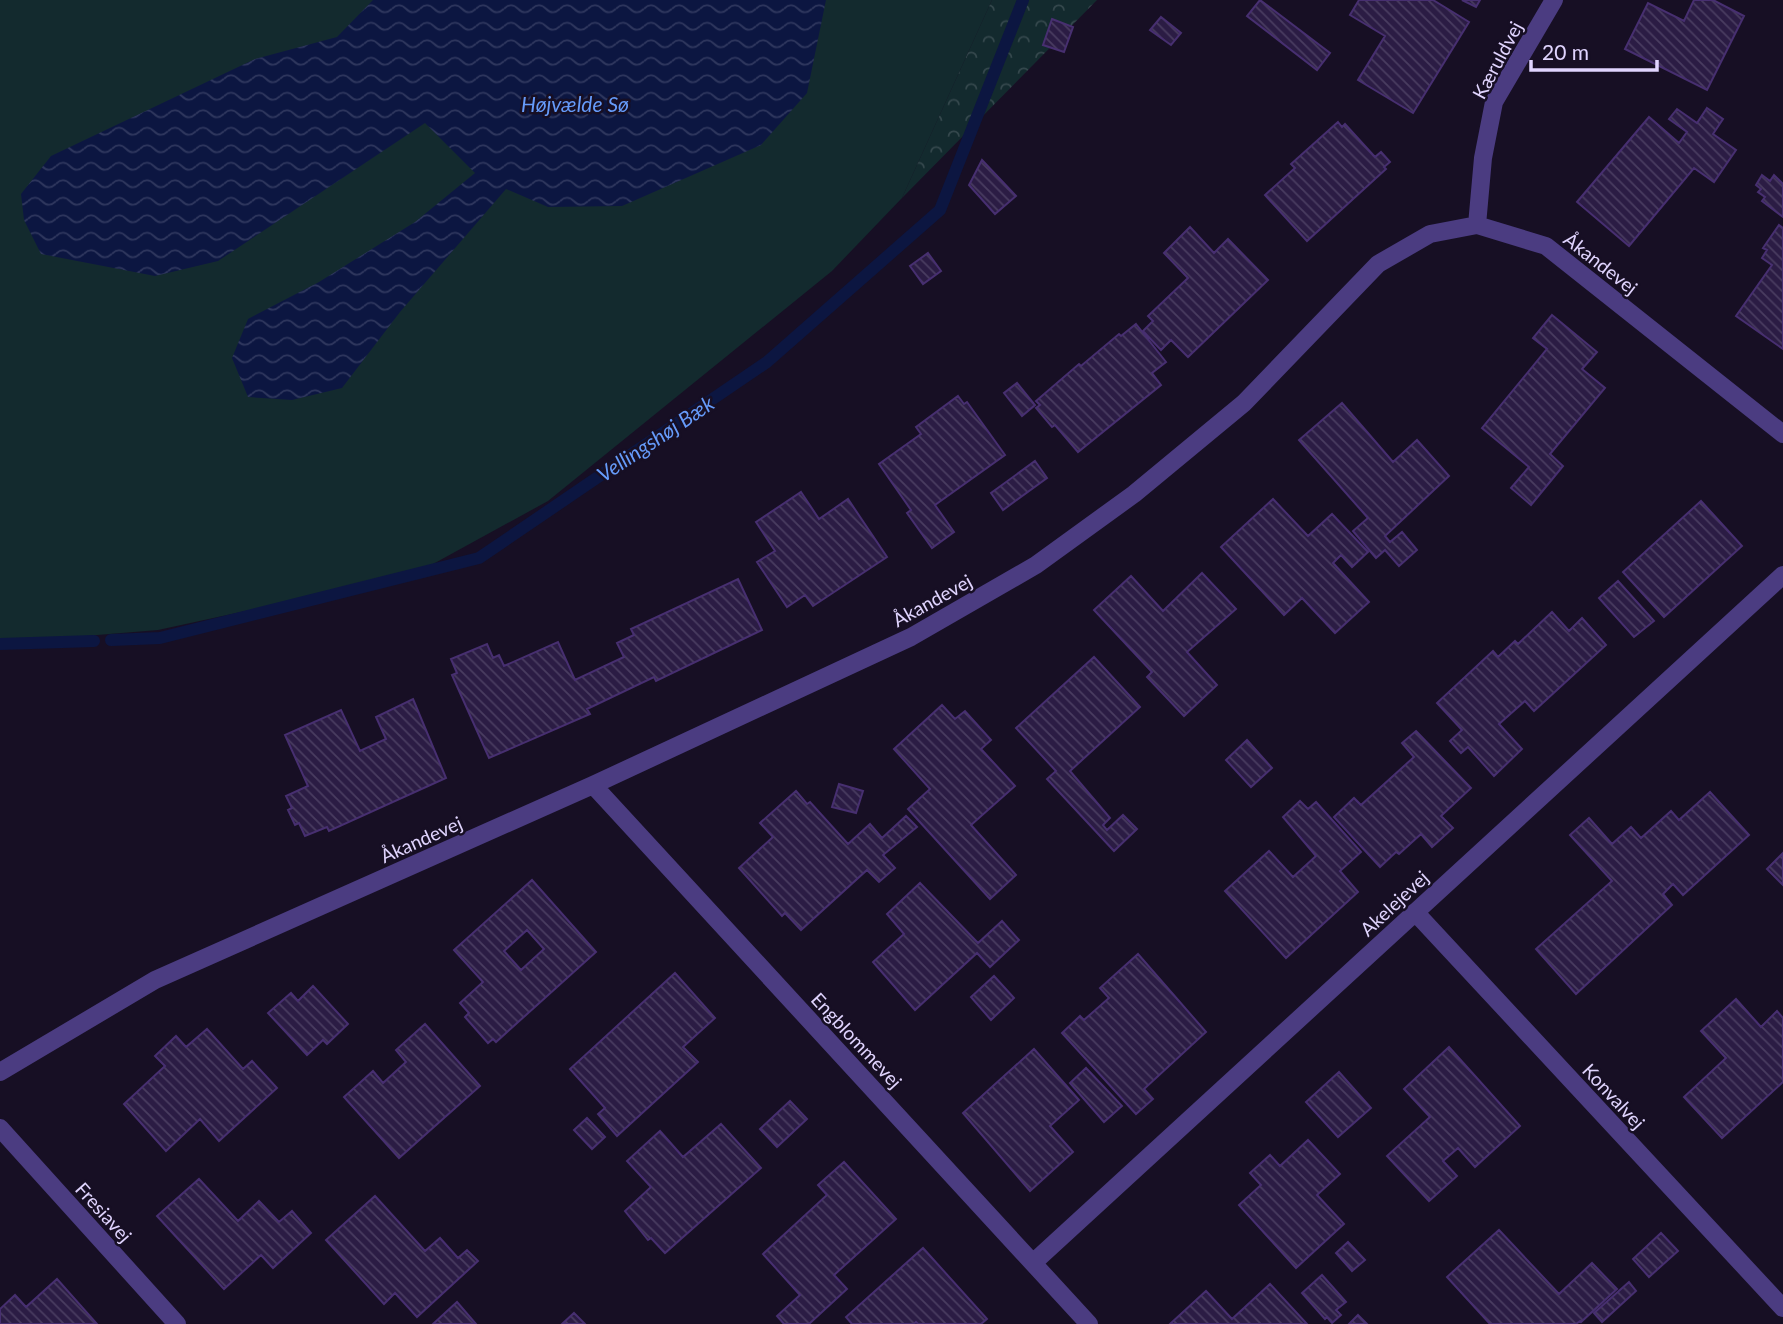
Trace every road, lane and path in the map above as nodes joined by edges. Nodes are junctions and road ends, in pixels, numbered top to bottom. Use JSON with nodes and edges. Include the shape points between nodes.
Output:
{"nodes":[{"id":1,"x":1553,"y":0,"type":"edge"},
{"id":2,"x":1477,"y":225,"type":"junction"},
{"id":3,"x":1783,"y":434,"type":"edge"},
{"id":4,"x":1783,"y":575,"type":"edge"},
{"id":5,"x":593,"y":785,"type":"junction"},
{"id":6,"x":1415,"y":912,"type":"junction"},
{"id":7,"x":0,"y":1072,"type":"edge"},
{"id":8,"x":0,"y":1128,"type":"edge"},
{"id":9,"x":1034,"y":1262,"type":"junction"},
{"id":10,"x":1783,"y":1308,"type":"edge"},
{"id":11,"x":177,"y":1324,"type":"edge"},
{"id":12,"x":1089,"y":1324,"type":"edge"}],
"edges":[{"from":1,"to":2,"type":"street","name":"Kæruldvej","via":[[1494,102]]},
{"from":2,"to":3,"type":"street","name":"Åkandevej","via":[[1546,246]]},
{"from":2,"to":5,"type":"street","name":"Åkandevej","via":[[1430,233],[1378,264],[1244,402],[1134,494],[1036,565],[911,637]]},
{"from":4,"to":6,"type":"street","name":"Akelejevej"},
{"from":5,"to":7,"type":"street","name":"Åkandevej","via":[[155,980]]},
{"from":5,"to":9,"type":"street","name":"Engblommevej"},
{"from":6,"to":9,"type":"street","name":"Akelejevej"},
{"from":6,"to":10,"type":"street","name":"Konvalvej"},
{"from":8,"to":11,"type":"street","name":"Fresiavej"},
{"from":9,"to":12,"type":"street","name":"Engblommevej"}]}
